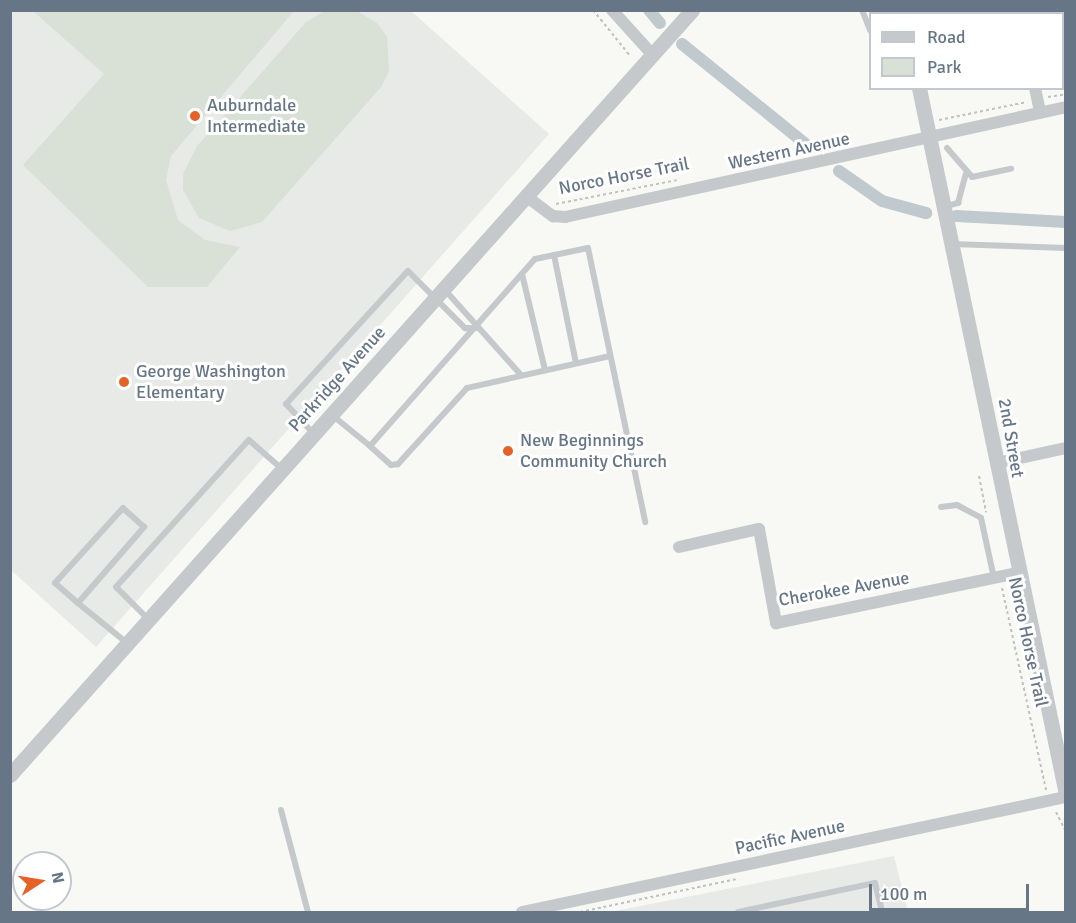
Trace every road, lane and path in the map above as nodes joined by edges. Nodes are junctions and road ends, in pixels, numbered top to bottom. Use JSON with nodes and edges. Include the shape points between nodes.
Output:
{"nodes":[{"id":1,"x":593,"y":10,"type":"edge"},
{"id":2,"x":612,"y":10,"type":"edge"},
{"id":3,"x":862,"y":10,"type":"edge"},
{"id":4,"x":688,"y":16,"type":"edge"},
{"id":5,"x":869,"y":28,"type":"edge"},
{"id":6,"x":651,"y":53,"type":"junction"},
{"id":7,"x":641,"y":65,"type":"junction"},
{"id":8,"x":919,"y":90,"type":"edge"},
{"id":9,"x":1035,"y":90,"type":"edge"},
{"id":10,"x":1065,"y":107,"type":"edge"},
{"id":11,"x":1040,"y":112,"type":"junction"},
{"id":12,"x":929,"y":138,"type":"junction"},
{"id":13,"x":947,"y":148,"type":"dead end"},
{"id":14,"x":1011,"y":169,"type":"dead end"},
{"id":15,"x":966,"y":174,"type":"junction"},
{"id":16,"x":684,"y":178,"type":"dead end"},
{"id":17,"x":526,"y":196,"type":"junction"},
{"id":18,"x":548,"y":202,"type":"dead end"},
{"id":19,"x":942,"y":204,"type":"junction"},
{"id":20,"x":951,"y":244,"type":"junction"},
{"id":21,"x":1065,"y":248,"type":"edge"},
{"id":22,"x":554,"y":255,"type":"junction"},
{"id":23,"x":522,"y":274,"type":"junction"},
{"id":24,"x":440,"y":295,"type":"junction"},
{"id":25,"x":476,"y":328,"type":"junction"},
{"id":26,"x":610,"y":356,"type":"junction"},
{"id":27,"x":576,"y":363,"type":"junction"},
{"id":28,"x":544,"y":370,"type":"junction"},
{"id":29,"x":521,"y":375,"type":"junction"},
{"id":30,"x":332,"y":414,"type":"junction"},
{"id":31,"x":314,"y":434,"type":"junction"},
{"id":32,"x":370,"y":446,"type":"junction"},
{"id":33,"x":1065,"y":448,"type":"edge"},
{"id":34,"x":997,"y":463,"type":"junction"},
{"id":35,"x":283,"y":469,"type":"junction"},
{"id":36,"x":979,"y":476,"type":"dead end"},
{"id":37,"x":941,"y":507,"type":"dead end"},
{"id":38,"x":988,"y":520,"type":"dead end"},
{"id":39,"x":645,"y":522,"type":"dead end"},
{"id":40,"x":679,"y":547,"type":"dead end"},
{"id":41,"x":1018,"y":573,"type":"junction"},
{"id":42,"x":997,"y":577,"type":"junction"},
{"id":43,"x":78,"y":603,"type":"junction"},
{"id":44,"x":149,"y":620,"type":"junction"},
{"id":45,"x":127,"y":644,"type":"junction"},
{"id":46,"x":10,"y":775,"type":"edge"},
{"id":47,"x":1065,"y":796,"type":"edge"},
{"id":48,"x":1048,"y":799,"type":"junction"},
{"id":49,"x":280,"y":810,"type":"dead end"},
{"id":50,"x":1056,"y":812,"type":"dead end"},
{"id":51,"x":1050,"y":813,"type":"dead end"},
{"id":52,"x":1065,"y":832,"type":"edge"},
{"id":53,"x":308,"y":912,"type":"edge"},
{"id":54,"x":522,"y":912,"type":"edge"},
{"id":55,"x":738,"y":912,"type":"edge"},
{"id":56,"x":882,"y":912,"type":"edge"}],
"edges":[{"from":1,"to":7,"type":"path"},
{"from":2,"to":6,"type":"street"},
{"from":3,"to":5,"type":"lane"},
{"from":4,"to":6,"type":"street","name":"Parkridge Avenue"},
{"from":6,"to":7,"type":"street","name":"Parkridge Avenue"},
{"from":7,"to":17,"type":"street","name":"Parkridge Avenue"},
{"from":8,"to":12,"type":"street","name":"2nd Street"},
{"from":9,"to":11,"type":"street"},
{"from":10,"to":11,"type":"street","name":"Western Avenue"},
{"from":11,"to":12,"type":"street","name":"Western Avenue"},
{"from":12,"to":17,"type":"street","name":"Western Avenue","via":[[565,217],[553,216]]},
{"from":12,"to":19,"type":"street","name":"2nd Street"},
{"from":13,"to":15,"type":"lane"},
{"from":14,"to":15,"type":"lane"},
{"from":15,"to":19,"type":"lane","via":[[958,202]]},
{"from":16,"to":18,"type":"path","name":"Norco Horse Trail"},
{"from":17,"to":24,"type":"street","name":"Parkridge Avenue"},
{"from":19,"to":20,"type":"street","name":"2nd Street"},
{"from":20,"to":21,"type":"lane"},
{"from":20,"to":34,"type":"street","name":"2nd Street"},
{"from":22,"to":23,"type":"lane","via":[[535,259]]},
{"from":22,"to":26,"type":"lane","via":[[588,248]]},
{"from":22,"to":27,"type":"lane"},
{"from":23,"to":25,"type":"lane"},
{"from":23,"to":28,"type":"lane"},
{"from":24,"to":25,"type":"lane","via":[[472,315]]},
{"from":24,"to":25,"type":"lane","via":[[465,328]]},
{"from":24,"to":30,"type":"street","name":"Parkridge Avenue"},
{"from":24,"to":31,"type":"lane","via":[[408,270],[286,404]]},
{"from":25,"to":29,"type":"lane"},
{"from":25,"to":32,"type":"lane"},
{"from":26,"to":27,"type":"lane"},
{"from":26,"to":39,"type":"lane"},
{"from":27,"to":28,"type":"lane"},
{"from":28,"to":29,"type":"lane"},
{"from":29,"to":32,"type":"lane","via":[[467,388],[398,464],[391,465]]},
{"from":30,"to":31,"type":"street","name":"Parkridge Avenue"},
{"from":30,"to":32,"type":"lane"},
{"from":31,"to":35,"type":"street","name":"Parkridge Avenue"},
{"from":33,"to":34,"type":"street"},
{"from":34,"to":41,"type":"street","name":"2nd Street"},
{"from":35,"to":44,"type":"street","name":"Parkridge Avenue"},
{"from":35,"to":44,"type":"lane","via":[[249,440],[116,587]]},
{"from":36,"to":38,"type":"path"},
{"from":37,"to":42,"type":"lane","via":[[957,505],[981,518]]},
{"from":40,"to":42,"type":"street","name":"Cherokee Avenue","via":[[759,529],[776,623]]},
{"from":41,"to":42,"type":"street","name":"Cherokee Avenue"},
{"from":41,"to":47,"type":"street","name":"2nd Street"},
{"from":42,"to":48,"type":"path","name":"Norco Horse Trail"},
{"from":43,"to":43,"type":"lane","via":[[55,583],[123,508],[144,527]]},
{"from":43,"to":45,"type":"lane"},
{"from":44,"to":45,"type":"street","name":"Parkridge Avenue"},
{"from":45,"to":46,"type":"street","name":"Parkridge Avenue"},
{"from":47,"to":48,"type":"street","name":"Pacific Avenue"},
{"from":48,"to":51,"type":"path","name":"Norco Horse Trail"},
{"from":48,"to":54,"type":"street","name":"Pacific Avenue"},
{"from":49,"to":53,"type":"lane"},
{"from":50,"to":52,"type":"path"},
{"from":55,"to":56,"type":"lane","via":[[875,883]]}]}
